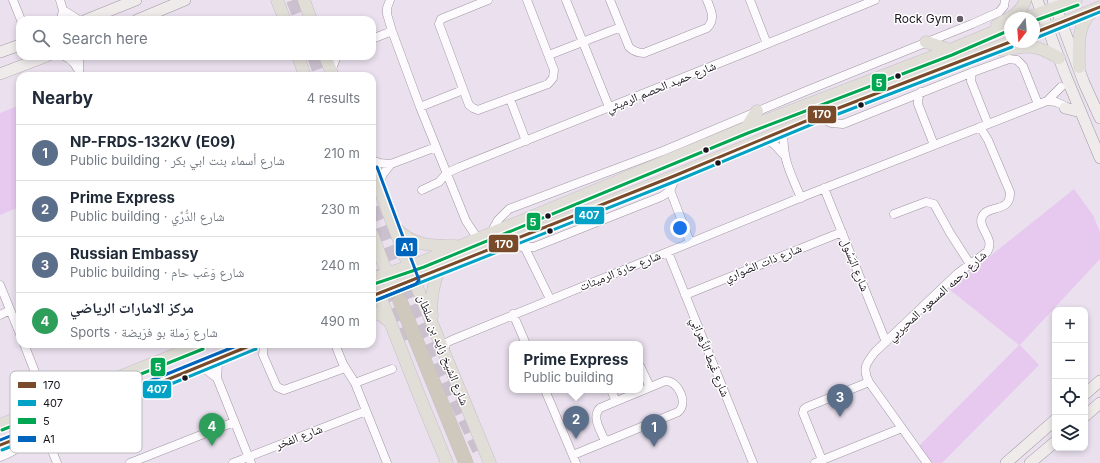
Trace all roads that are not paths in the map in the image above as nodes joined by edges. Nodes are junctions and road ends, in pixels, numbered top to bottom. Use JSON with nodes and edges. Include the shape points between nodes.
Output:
{"nodes":[{"id":1,"x":13,"y":0,"type":"edge"},
{"id":2,"x":60,"y":0,"type":"edge"},
{"id":3,"x":136,"y":0,"type":"edge"},
{"id":4,"x":185,"y":0,"type":"edge"},
{"id":5,"x":277,"y":0,"type":"edge"},
{"id":6,"x":390,"y":0,"type":"edge"},
{"id":7,"x":488,"y":0,"type":"edge"},
{"id":8,"x":527,"y":0,"type":"edge"},
{"id":9,"x":566,"y":0,"type":"edge"},
{"id":10,"x":610,"y":0,"type":"edge"},
{"id":11,"x":706,"y":0,"type":"edge"},
{"id":12,"x":750,"y":0,"type":"edge"},
{"id":13,"x":875,"y":0,"type":"edge"},
{"id":14,"x":1005,"y":0,"type":"edge"},
{"id":15,"x":1025,"y":0,"type":"edge"},
{"id":16,"x":1037,"y":0,"type":"edge"},
{"id":17,"x":1076,"y":0,"type":"edge"},
{"id":18,"x":121,"y":3,"type":"edge"},
{"id":19,"x":306,"y":3,"type":"edge"},
{"id":20,"x":1054,"y":4,"type":"edge"},
{"id":21,"x":1099,"y":7,"type":"edge"},
{"id":22,"x":63,"y":10,"type":"junction"},
{"id":23,"x":1042,"y":13,"type":"junction"},
{"id":24,"x":19,"y":16,"type":"edge"},
{"id":25,"x":62,"y":16,"type":"edge"},
{"id":26,"x":73,"y":16,"type":"edge"},
{"id":27,"x":94,"y":16,"type":"edge"},
{"id":28,"x":147,"y":16,"type":"edge"},
{"id":29,"x":283,"y":16,"type":"edge"},
{"id":30,"x":311,"y":16,"type":"edge"},
{"id":31,"x":1062,"y":23,"type":"junction"},
{"id":32,"x":621,"y":27,"type":"junction"},
{"id":33,"x":1004,"y":28,"type":"edge"},
{"id":34,"x":1047,"y":28,"type":"junction"},
{"id":35,"x":392,"y":31,"type":"junction"},
{"id":36,"x":1040,"y":31,"type":"edge"},
{"id":37,"x":376,"y":37,"type":"edge"},
{"id":38,"x":976,"y":40,"type":"junction"},
{"id":39,"x":583,"y":42,"type":"junction"},
{"id":40,"x":926,"y":42,"type":"junction"},
{"id":41,"x":767,"y":44,"type":"junction"},
{"id":42,"x":1004,"y":44,"type":"edge"},
{"id":43,"x":16,"y":46,"type":"edge"},
{"id":44,"x":950,"y":50,"type":"junction"},
{"id":45,"x":0,"y":52,"type":"edge"},
{"id":46,"x":981,"y":53,"type":"junction"},
{"id":47,"x":549,"y":55,"type":"junction"},
{"id":48,"x":1059,"y":58,"type":"junction"},
{"id":49,"x":37,"y":60,"type":"edge"},
{"id":50,"x":69,"y":60,"type":"edge"},
{"id":51,"x":79,"y":60,"type":"edge"},
{"id":52,"x":299,"y":60,"type":"edge"},
{"id":53,"x":327,"y":60,"type":"edge"},
{"id":54,"x":336,"y":60,"type":"edge"},
{"id":55,"x":1079,"y":67,"type":"junction"},
{"id":56,"x":79,"y":72,"type":"edge"},
{"id":57,"x":80,"y":72,"type":"edge"},
{"id":58,"x":304,"y":72,"type":"edge"},
{"id":59,"x":331,"y":72,"type":"edge"},
{"id":60,"x":333,"y":72,"type":"edge"},
{"id":61,"x":973,"y":72,"type":"junction"},
{"id":62,"x":0,"y":74,"type":"edge"},
{"id":63,"x":1061,"y":87,"type":"dead end"},
{"id":64,"x":463,"y":90,"type":"junction"},
{"id":65,"x":921,"y":92,"type":"junction"},
{"id":66,"x":510,"y":99,"type":"junction"},
{"id":67,"x":1047,"y":101,"type":"junction"},
{"id":68,"x":1038,"y":104,"type":"junction"},
{"id":69,"x":420,"y":107,"type":"junction"},
{"id":70,"x":609,"y":107,"type":"junction"},
{"id":71,"x":1065,"y":107,"type":"joint"},
{"id":72,"x":757,"y":111,"type":"junction"},
{"id":73,"x":1081,"y":112,"type":"junction"},
{"id":74,"x":818,"y":116,"type":"junction"},
{"id":75,"x":1100,"y":118,"type":"edge"},
{"id":76,"x":984,"y":125,"type":"junction"},
{"id":77,"x":746,"y":128,"type":"junction"},
{"id":78,"x":784,"y":130,"type":"junction"},
{"id":79,"x":765,"y":138,"type":"junction"},
{"id":80,"x":526,"y":141,"type":"junction"},
{"id":81,"x":934,"y":145,"type":"junction"},
{"id":82,"x":436,"y":147,"type":"junction"},
{"id":83,"x":784,"y":155,"type":"junction"},
{"id":84,"x":1100,"y":158,"type":"edge"},
{"id":85,"x":376,"y":162,"type":"edge"},
{"id":86,"x":391,"y":164,"type":"junction"},
{"id":87,"x":447,"y":173,"type":"junction"},
{"id":88,"x":674,"y":176,"type":"junction"},
{"id":89,"x":376,"y":180,"type":"edge"},
{"id":90,"x":378,"y":185,"type":"junction"},
{"id":91,"x":824,"y":188,"type":"junction"},
{"id":92,"x":422,"y":190,"type":"dead end"},
{"id":93,"x":670,"y":190,"type":"junction"},
{"id":94,"x":801,"y":198,"type":"junction"},
{"id":95,"x":894,"y":214,"type":"dead end"},
{"id":96,"x":391,"y":220,"type":"junction"},
{"id":97,"x":842,"y":232,"type":"junction"},
{"id":98,"x":491,"y":233,"type":"junction"},
{"id":99,"x":478,"y":239,"type":"junction"},
{"id":100,"x":510,"y":242,"type":"junction"},
{"id":101,"x":690,"y":242,"type":"junction"},
{"id":102,"x":376,"y":245,"type":"edge"},
{"id":103,"x":465,"y":245,"type":"junction"},
{"id":104,"x":525,"y":248,"type":"junction"},
{"id":105,"x":668,"y":252,"type":"junction"},
{"id":106,"x":970,"y":264,"type":"junction"},
{"id":107,"x":409,"y":267,"type":"junction"},
{"id":108,"x":439,"y":270,"type":"junction"},
{"id":109,"x":386,"y":274,"type":"junction"},
{"id":110,"x":376,"y":276,"type":"edge"},
{"id":111,"x":414,"y":280,"type":"junction"},
{"id":112,"x":0,"y":285,"type":"edge"},
{"id":113,"x":400,"y":285,"type":"junction"},
{"id":114,"x":685,"y":294,"type":"junction"},
{"id":115,"x":376,"y":295,"type":"edge"},
{"id":116,"x":376,"y":297,"type":"edge"},
{"id":117,"x":550,"y":299,"type":"junction"},
{"id":118,"x":400,"y":301,"type":"dead end"},
{"id":119,"x":10,"y":310,"type":"junction"},
{"id":120,"x":376,"y":313,"type":"edge"},
{"id":121,"x":513,"y":314,"type":"junction"},
{"id":122,"x":0,"y":315,"type":"edge"},
{"id":123,"x":390,"y":322,"type":"junction"},
{"id":124,"x":16,"y":324,"type":"edge"},
{"id":125,"x":436,"y":332,"type":"junction"},
{"id":126,"x":525,"y":341,"type":"edge"},
{"id":127,"x":886,"y":342,"type":"junction"},
{"id":128,"x":26,"y":348,"type":"edge"},
{"id":129,"x":243,"y":348,"type":"edge"},
{"id":130,"x":257,"y":348,"type":"edge"},
{"id":131,"x":264,"y":348,"type":"edge"},
{"id":132,"x":337,"y":348,"type":"edge"},
{"id":133,"x":178,"y":349,"type":"edge"},
{"id":134,"x":444,"y":353,"type":"junction"},
{"id":135,"x":264,"y":355,"type":"junction"},
{"id":136,"x":222,"y":357,"type":"junction"},
{"id":137,"x":198,"y":367,"type":"junction"},
{"id":138,"x":345,"y":368,"type":"junction"},
{"id":139,"x":392,"y":369,"type":"dead end"},
{"id":140,"x":35,"y":371,"type":"edge"},
{"id":141,"x":128,"y":371,"type":"edge"},
{"id":142,"x":643,"y":372,"type":"edge"},
{"id":143,"x":217,"y":378,"type":"junction"},
{"id":144,"x":1100,"y":381,"type":"edge"},
{"id":145,"x":870,"y":382,"type":"junction"},
{"id":146,"x":355,"y":383,"type":"junction"},
{"id":147,"x":650,"y":387,"type":"junction"},
{"id":148,"x":142,"y":389,"type":"edge"},
{"id":149,"x":643,"y":390,"type":"edge"},
{"id":150,"x":1088,"y":391,"type":"edge"},
{"id":151,"x":546,"y":393,"type":"edge"},
{"id":152,"x":613,"y":393,"type":"edge"},
{"id":153,"x":635,"y":393,"type":"edge"},
{"id":154,"x":616,"y":401,"type":"junction"},
{"id":155,"x":1100,"y":403,"type":"edge"},
{"id":156,"x":366,"y":411,"type":"junction"},
{"id":157,"x":1086,"y":415,"type":"edge"},
{"id":158,"x":10,"y":421,"type":"edge"},
{"id":159,"x":234,"y":422,"type":"junction"},
{"id":160,"x":1052,"y":423,"type":"edge"},
{"id":161,"x":0,"y":425,"type":"edge"},
{"id":162,"x":902,"y":428,"type":"junction"},
{"id":163,"x":605,"y":441,"type":"junction"},
{"id":164,"x":10,"y":442,"type":"edge"},
{"id":165,"x":1052,"y":445,"type":"edge"},
{"id":166,"x":0,"y":446,"type":"edge"},
{"id":167,"x":10,"y":453,"type":"edge"},
{"id":168,"x":53,"y":453,"type":"edge"},
{"id":169,"x":573,"y":455,"type":"junction"},
{"id":170,"x":0,"y":458,"type":"edge"},
{"id":171,"x":250,"y":460,"type":"edge"},
{"id":172,"x":819,"y":462,"type":"edge"},
{"id":173,"x":1,"y":463,"type":"edge"},
{"id":174,"x":57,"y":463,"type":"edge"},
{"id":175,"x":130,"y":463,"type":"edge"},
{"id":176,"x":232,"y":463,"type":"edge"},
{"id":177,"x":388,"y":463,"type":"edge"},
{"id":178,"x":447,"y":463,"type":"edge"},
{"id":179,"x":466,"y":463,"type":"edge"},
{"id":180,"x":490,"y":463,"type":"edge"},
{"id":181,"x":576,"y":463,"type":"edge"},
{"id":182,"x":753,"y":463,"type":"edge"},
{"id":183,"x":926,"y":463,"type":"edge"},
{"id":184,"x":1006,"y":463,"type":"edge"},
{"id":185,"x":1030,"y":463,"type":"edge"}],
"edges":[{"from":1,"to":24,"type":"street"},
{"from":2,"to":22,"type":"street"},
{"from":3,"to":18,"type":"main road"},
{"from":4,"to":28,"type":"main road"},
{"from":5,"to":29,"type":"main road"},
{"from":6,"to":35,"type":"street","via":[[387,14]]},
{"from":7,"to":64,"type":"street","via":[[440,21],[440,28]]},
{"from":8,"to":47,"type":"street"},
{"from":9,"to":39,"type":"street"},
{"from":10,"to":32,"type":"street"},
{"from":11,"to":32,"type":"street","via":[[712,15],[711,25],[644,52],[636,52],[629,47]]},
{"from":12,"to":41,"type":"street"},
{"from":13,"to":41,"type":"street","name":"شارع حميد الحصم الرميثي"},
{"from":14,"to":40,"type":"street","via":[[999,12]]},
{"from":15,"to":38,"type":"main road","via":[[1023,8]]},
{"from":16,"to":23,"type":"main road"},
{"from":17,"to":20,"type":"main road"},
{"from":18,"to":27,"type":"main road"},
{"from":19,"to":30,"type":"main road"},
{"from":20,"to":23,"type":"main road"},
{"from":20,"to":31,"type":"main road"},
{"from":21,"to":31,"type":"main road"},
{"from":21,"to":55,"type":"main road","via":[[1086,18],[1081,29]]},
{"from":22,"to":25,"type":"street"},
{"from":22,"to":26,"type":"street"},
{"from":23,"to":34,"type":"main road"},
{"from":31,"to":34,"type":"main road"},
{"from":31,"to":55,"type":"main road"},
{"from":32,"to":39,"type":"street"},
{"from":33,"to":38,"type":"main road"},
{"from":34,"to":36,"type":"main road"},
{"from":34,"to":48,"type":"main road"},
{"from":35,"to":37,"type":"street"},
{"from":35,"to":69,"type":"street"},
{"from":38,"to":44,"type":"main road"},
{"from":39,"to":47,"type":"street"},
{"from":39,"to":70,"type":"street"},
{"from":40,"to":44,"type":"main road"},
{"from":40,"to":72,"type":"street"},
{"from":41,"to":70,"type":"street","name":"شارع حميد الحصم الرميثي"},
{"from":42,"to":46,"type":"main road"},
{"from":43,"to":45,"type":"main road"},
{"from":44,"to":77,"type":"main road"},
{"from":46,"to":48,"type":"main road","via":[[1028,46],[1041,48]]},
{"from":46,"to":74,"type":"main road"},
{"from":47,"to":66,"type":"street","via":[[554,70],[551,81]]},
{"from":48,"to":73,"type":"main road"},
{"from":49,"to":62,"type":"main road"},
{"from":50,"to":56,"type":"street"},
{"from":51,"to":57,"type":"street"},
{"from":52,"to":58,"type":"main road"},
{"from":53,"to":59,"type":"main road"},
{"from":54,"to":60,"type":"street"},
{"from":55,"to":75,"type":"main road"},
{"from":61,"to":65,"type":"street"},
{"from":61,"to":68,"type":"street","via":[[1010,59],[1017,60],[1023,66]]},
{"from":61,"to":76,"type":"street","name":"شارع رحمه المسعود المحيربي","via":[[971,81]]},
{"from":63,"to":67,"type":"street","name":"شارع حارة الرميثات"},
{"from":64,"to":66,"type":"street","via":[[469,105],[475,110]]},
{"from":64,"to":69,"type":"street"},
{"from":65,"to":74,"type":"street","via":[[843,124],[831,123]]},
{"from":65,"to":81,"type":"street","via":[[918,104]]},
{"from":66,"to":80,"type":"street"},
{"from":67,"to":68,"type":"street","name":"شارع حارة الرميثات"},
{"from":67,"to":71,"type":"street"},
{"from":68,"to":76,"type":"street","name":"شارع حارة الرميثات"},
{"from":69,"to":82,"type":"street"},
{"from":70,"to":80,"type":"street","name":"شارع حميد الحصم الرميثي"},
{"from":71,"to":73,"type":"main road"},
{"from":72,"to":77,"type":"main road"},
{"from":72,"to":98,"type":"street","via":[[663,151],[509,209],[498,220]]},
{"from":73,"to":84,"type":"main road"},
{"from":74,"to":78,"type":"main road"},
{"from":76,"to":81,"type":"street","name":"شارع حارة الرميثات"},
{"from":76,"to":106,"type":"street","name":"شارع رحمه المسعود المحيربي","via":[[1010,196],[1006,204],[982,216],[981,221],[990,246]]},
{"from":77,"to":98,"type":"main road"},
{"from":78,"to":79,"type":"main road"},
{"from":78,"to":83,"type":"street"},
{"from":79,"to":83,"type":"street"},
{"from":79,"to":88,"type":"main road"},
{"from":80,"to":87,"type":"street","name":"شارع حميد الحصم الرميثي"},
{"from":81,"to":91,"type":"street","name":"شارع حارة الرميثات"},
{"from":82,"to":86,"type":"street"},
{"from":82,"to":87,"type":"street"},
{"from":83,"to":94,"type":"street"},
{"from":85,"to":86,"type":"street"},
{"from":86,"to":90,"type":"street"},
{"from":87,"to":92,"type":"street","name":"شارع حميد الحصم الرميثي","via":[[439,182]]},
{"from":87,"to":99,"type":"street","via":[[466,221]]},
{"from":88,"to":93,"type":"street"},
{"from":88,"to":100,"type":"main road"},
{"from":89,"to":90,"type":"main road","name":"شارع الشيخ زايد بن سلطان"},
{"from":90,"to":96,"type":"main road","name":"شارع الشيخ زايد بن سلطان"},
{"from":91,"to":94,"type":"street","name":"شارع حارة الرميثات"},
{"from":91,"to":97,"type":"street","name":"شارع البَسُول"},
{"from":93,"to":101,"type":"street"},
{"from":93,"to":104,"type":"street","via":[[658,198],[534,247]]},
{"from":94,"to":101,"type":"street","name":"شارع حارة الرميثات"},
{"from":95,"to":106,"type":"street","via":[[926,202],[934,204]]},
{"from":96,"to":103,"type":"main road","via":[[403,235],[416,242],[444,246]]},
{"from":96,"to":107,"type":"main road","name":"شارع الشيخ زايد بن سلطان"},
{"from":97,"to":114,"type":"street","name":"شارع ذات الصَّواري"},
{"from":97,"to":127,"type":"street","name":"شارع البَسُول"},
{"from":98,"to":99,"type":"main road"},
{"from":99,"to":103,"type":"main road"},
{"from":100,"to":104,"type":"street"},
{"from":100,"to":108,"type":"main road"},
{"from":101,"to":105,"type":"street","name":"شارع حارة الرميثات"},
{"from":102,"to":109,"type":"main road"},
{"from":103,"to":107,"type":"main road"},
{"from":104,"to":117,"type":"street"},
{"from":105,"to":114,"type":"street","name":"شارع غَيط الزَّهرانِي"},
{"from":105,"to":117,"type":"street","name":"شارع حارة الرميثات"},
{"from":106,"to":127,"type":"street","name":"شارع رحمه المسعود المحيربي"},
{"from":107,"to":109,"type":"main road"},
{"from":107,"to":111,"type":"main road","name":"شارع الشيخ زايد بن سلطان"},
{"from":108,"to":111,"type":"main road"},
{"from":108,"to":125,"type":"main road","via":[[431,300]]},
{"from":109,"to":110,"type":"main road"},
{"from":109,"to":113,"type":"main road","via":[[392,283]]},
{"from":111,"to":113,"type":"main road"},
{"from":111,"to":125,"type":"main road","name":"شارع الشيخ زايد بن سلطان"},
{"from":112,"to":119,"type":"street"},
{"from":113,"to":115,"type":"main road"},
{"from":114,"to":182,"type":"street","name":"شارع غَيط الزَّهرانِي"},
{"from":116,"to":123,"type":"main road"},
{"from":117,"to":121,"type":"street","name":"شارع حارة الرميثات"},
{"from":118,"to":179,"type":"highway"},
{"from":119,"to":122,"type":"street"},
{"from":119,"to":124,"type":"street"},
{"from":120,"to":123,"type":"main road"},
{"from":121,"to":126,"type":"street"},
{"from":121,"to":134,"type":"street","name":"شارع حارة الرميثات","via":[[449,341]]},
{"from":123,"to":178,"type":"main road"},
{"from":125,"to":134,"type":"main road","name":"شارع الشيخ زايد بن سلطان"},
{"from":127,"to":145,"type":"street","name":"شارع رحمه المسعود المحيربي","via":[[867,363],[865,371]]},
{"from":128,"to":140,"type":"street"},
{"from":129,"to":136,"type":"main road"},
{"from":130,"to":135,"type":"street"},
{"from":131,"to":135,"type":"street"},
{"from":132,"to":138,"type":"street"},
{"from":133,"to":141,"type":"main road"},
{"from":134,"to":180,"type":"main road","name":"شارع الشيخ زايد بن سلطان"},
{"from":135,"to":138,"type":"street","via":[[277,387],[284,390]]},
{"from":136,"to":137,"type":"main road"},
{"from":136,"to":143,"type":"street","via":[[218,364]]},
{"from":137,"to":143,"type":"street","via":[[206,369]]},
{"from":137,"to":148,"type":"main road"},
{"from":138,"to":146,"type":"street"},
{"from":139,"to":146,"type":"street"},
{"from":142,"to":147,"type":"street"},
{"from":143,"to":159,"type":"street"},
{"from":144,"to":150,"type":"main road"},
{"from":145,"to":162,"type":"street","name":"شارع رحمه المسعود المحيربي"},
{"from":145,"to":172,"type":"street","via":[[804,409]]},
{"from":146,"to":156,"type":"street"},
{"from":147,"to":149,"type":"street"},
{"from":147,"to":163,"type":"street","via":[[665,381],[674,383],[683,402],[680,410]]},
{"from":151,"to":169,"type":"street"},
{"from":152,"to":154,"type":"street"},
{"from":153,"to":154,"type":"street"},
{"from":154,"to":163,"type":"street","via":[[596,412],[596,419]]},
{"from":155,"to":157,"type":"main road"},
{"from":156,"to":171,"type":"street","name":"شارع الفخر"},
{"from":156,"to":177,"type":"street"},
{"from":158,"to":161,"type":"main road"},
{"from":159,"to":171,"type":"street"},
{"from":159,"to":175,"type":"street"},
{"from":160,"to":184,"type":"main road"},
{"from":162,"to":172,"type":"street"},
{"from":162,"to":183,"type":"street","name":"شارع رحمه المسعود المحيربي"},
{"from":163,"to":169,"type":"street"},
{"from":164,"to":166,"type":"main road"},
{"from":165,"to":185,"type":"main road"},
{"from":167,"to":170,"type":"street"},
{"from":168,"to":174,"type":"street"},
{"from":169,"to":181,"type":"street"},
{"from":170,"to":173,"type":"street"},
{"from":171,"to":176,"type":"street","name":"شارع الفخر"}]}
